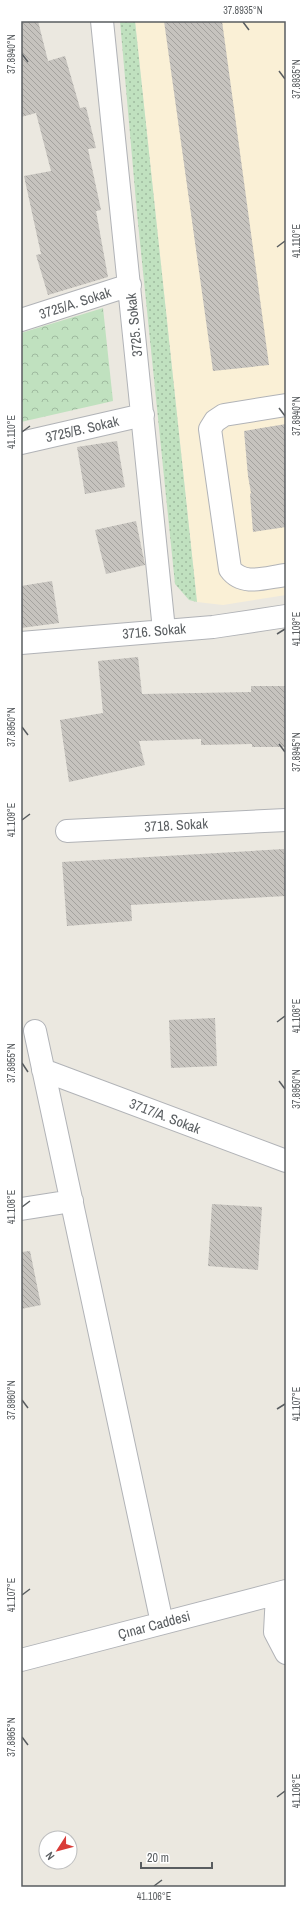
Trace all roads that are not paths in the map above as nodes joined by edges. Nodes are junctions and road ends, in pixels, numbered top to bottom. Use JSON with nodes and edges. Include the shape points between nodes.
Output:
{"nodes":[{"id":1,"x":102,"y":21,"type":"edge"},
{"id":2,"x":130,"y":285,"type":"junction"},
{"id":3,"x":21,"y":320,"type":"edge"},
{"id":4,"x":286,"y":405,"type":"edge"},
{"id":5,"x":143,"y":415,"type":"junction"},
{"id":6,"x":21,"y":443,"type":"edge"},
{"id":7,"x":286,"y":575,"type":"edge"},
{"id":8,"x":286,"y":616,"type":"edge"},
{"id":9,"x":164,"y":630,"type":"junction"},
{"id":10,"x":21,"y":643,"type":"edge"},
{"id":11,"x":286,"y":820,"type":"edge"},
{"id":12,"x":66,"y":831,"type":"dead end"},
{"id":13,"x":35,"y":1032,"type":"dead end"},
{"id":14,"x":44,"y":1070,"type":"junction"},
{"id":15,"x":286,"y":1161,"type":"edge"},
{"id":16,"x":72,"y":1201,"type":"junction"},
{"id":17,"x":21,"y":1209,"type":"edge"},
{"id":18,"x":281,"y":1592,"type":"edge"},
{"id":19,"x":162,"y":1623,"type":"junction"},
{"id":20,"x":286,"y":1653,"type":"edge"},
{"id":21,"x":21,"y":1660,"type":"edge"}],
"edges":[{"from":1,"to":2,"type":"street","name":"3725. Sokak"},
{"from":2,"to":3,"type":"street","name":"3725/A. Sokak"},
{"from":2,"to":5,"type":"street","name":"3725. Sokak"},
{"from":4,"to":7,"type":"street","via":[[224,415],[215,421],[210,429],[230,569],[237,576],[247,580]]},
{"from":5,"to":6,"type":"street","name":"3725/B. Sokak"},
{"from":5,"to":9,"type":"street","name":"3725. Sokak"},
{"from":8,"to":9,"type":"street","name":"3716. Sokak"},
{"from":9,"to":10,"type":"street","name":"3716. Sokak"},
{"from":11,"to":12,"type":"street","name":"3718. Sokak"},
{"from":13,"to":14,"type":"street"},
{"from":14,"to":15,"type":"street","name":"3717/A. Sokak"},
{"from":14,"to":16,"type":"street"},
{"from":16,"to":17,"type":"street"},
{"from":16,"to":19,"type":"street"},
{"from":18,"to":19,"type":"street","name":"Çınar Caddesi"},
{"from":18,"to":20,"type":"street","via":[[275,1632]]},
{"from":19,"to":21,"type":"street","name":"Çınar Caddesi"}]}
